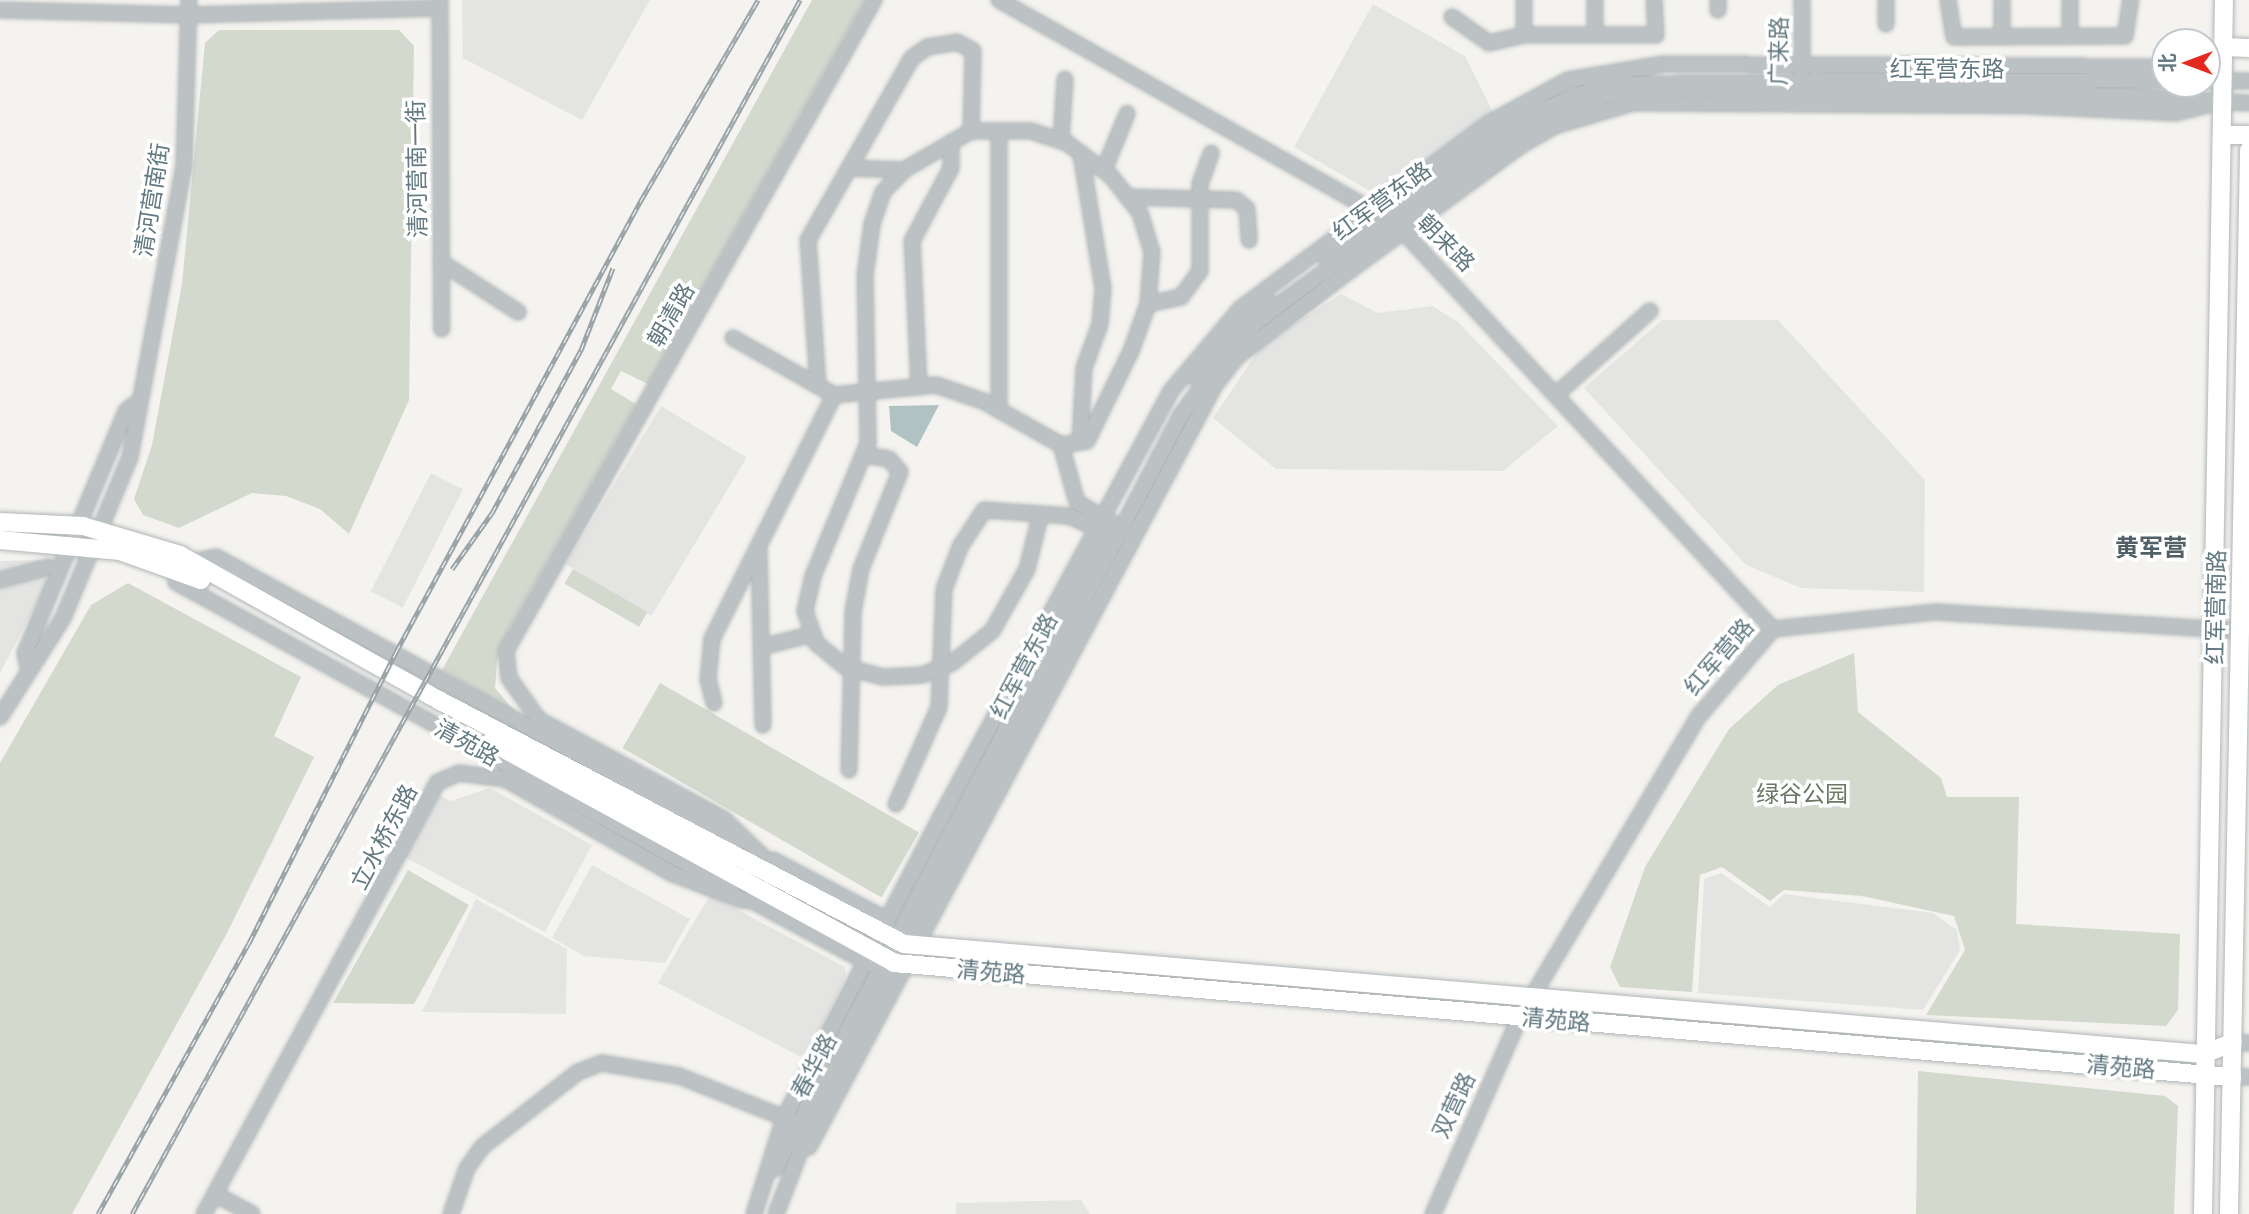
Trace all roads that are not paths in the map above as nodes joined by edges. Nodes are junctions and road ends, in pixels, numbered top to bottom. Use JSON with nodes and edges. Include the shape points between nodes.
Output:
{"nodes":[{"id":1,"x":874,"y":0,"type":"edge"},
{"id":2,"x":999,"y":0,"type":"edge"},
{"id":3,"x":1524,"y":0,"type":"edge"},
{"id":4,"x":1595,"y":0,"type":"edge"},
{"id":5,"x":1654,"y":0,"type":"edge"},
{"id":6,"x":1802,"y":0,"type":"edge"},
{"id":7,"x":1886,"y":0,"type":"edge"},
{"id":8,"x":1948,"y":0,"type":"edge"},
{"id":9,"x":2002,"y":0,"type":"edge"},
{"id":10,"x":2070,"y":0,"type":"edge"},
{"id":11,"x":2131,"y":0,"type":"edge"},
{"id":12,"x":2224,"y":0,"type":"edge"},
{"id":13,"x":438,"y":3,"type":"edge"},
{"id":14,"x":189,"y":7,"type":"edge"},
{"id":15,"x":0,"y":10,"type":"edge"},
{"id":16,"x":1452,"y":17,"type":"dead end"},
{"id":17,"x":1886,"y":24,"type":"dead end"},
{"id":18,"x":1524,"y":34,"type":"junction"},
{"id":19,"x":1595,"y":34,"type":"junction"},
{"id":20,"x":2070,"y":36,"type":"junction"},
{"id":21,"x":2002,"y":37,"type":"junction"},
{"id":22,"x":2223,"y":47,"type":"junction"},
{"id":23,"x":2249,"y":48,"type":"edge"},
{"id":24,"x":2221,"y":53,"type":"edge"},
{"id":25,"x":1802,"y":65,"type":"junction"},
{"id":26,"x":2151,"y":67,"type":"edge"},
{"id":27,"x":1065,"y":79,"type":"dead end"},
{"id":28,"x":2221,"y":79,"type":"edge"},
{"id":29,"x":2151,"y":80,"type":"edge"},
{"id":30,"x":2249,"y":81,"type":"edge"},
{"id":31,"x":1801,"y":92,"type":"junction"},
{"id":32,"x":2221,"y":96,"type":"edge"},
{"id":33,"x":2224,"y":101,"type":"junction"},
{"id":34,"x":2249,"y":103,"type":"edge"},
{"id":35,"x":1127,"y":114,"type":"dead end"},
{"id":36,"x":971,"y":131,"type":"junction"},
{"id":37,"x":999,"y":131,"type":"junction"},
{"id":38,"x":2223,"y":135,"type":"junction"},
{"id":39,"x":2249,"y":135,"type":"edge"},
{"id":40,"x":1061,"y":141,"type":"junction"},
{"id":41,"x":951,"y":142,"type":"junction"},
{"id":42,"x":2249,"y":150,"type":"edge"},
{"id":43,"x":1211,"y":153,"type":"dead end"},
{"id":44,"x":1081,"y":154,"type":"junction"},
{"id":45,"x":849,"y":168,"type":"junction"},
{"id":46,"x":904,"y":170,"type":"junction"},
{"id":47,"x":1104,"y":170,"type":"junction"},
{"id":48,"x":1127,"y":197,"type":"junction"},
{"id":49,"x":1200,"y":200,"type":"junction"},
{"id":50,"x":1387,"y":220,"type":"junction"},
{"id":51,"x":1250,"y":240,"type":"dead end"},
{"id":52,"x":441,"y":262,"type":"junction"},
{"id":53,"x":1148,"y":304,"type":"junction"},
{"id":54,"x":518,"y":312,"type":"dead end"},
{"id":55,"x":1650,"y":312,"type":"dead end"},
{"id":56,"x":442,"y":329,"type":"dead end"},
{"id":57,"x":733,"y":338,"type":"dead end"},
{"id":58,"x":818,"y":386,"type":"junction"},
{"id":59,"x":919,"y":387,"type":"junction"},
{"id":60,"x":1559,"y":392,"type":"junction"},
{"id":61,"x":865,"y":394,"type":"junction"},
{"id":62,"x":834,"y":395,"type":"junction"},
{"id":63,"x":135,"y":404,"type":"junction"},
{"id":64,"x":999,"y":410,"type":"junction"},
{"id":65,"x":1080,"y":442,"type":"junction"},
{"id":66,"x":1061,"y":445,"type":"junction"},
{"id":67,"x":863,"y":455,"type":"junction"},
{"id":68,"x":1072,"y":488,"type":"junction"},
{"id":69,"x":1057,"y":516,"type":"junction"},
{"id":70,"x":1040,"y":517,"type":"junction"},
{"id":71,"x":0,"y":522,"type":"edge"},
{"id":72,"x":1113,"y":529,"type":"junction"},
{"id":73,"x":79,"y":534,"type":"junction"},
{"id":74,"x":99,"y":538,"type":"junction"},
{"id":75,"x":0,"y":540,"type":"edge"},
{"id":76,"x":759,"y":546,"type":"junction"},
{"id":77,"x":182,"y":564,"type":"junction"},
{"id":78,"x":48,"y":567,"type":"dead end"},
{"id":79,"x":2217,"y":577,"type":"junction"},
{"id":80,"x":2241,"y":577,"type":"junction"},
{"id":81,"x":0,"y":580,"type":"edge"},
{"id":82,"x":1773,"y":629,"type":"junction"},
{"id":83,"x":2216,"y":630,"type":"junction"},
{"id":84,"x":2244,"y":631,"type":"edge"},
{"id":85,"x":813,"y":634,"type":"junction"},
{"id":86,"x":761,"y":647,"type":"junction"},
{"id":87,"x":27,"y":667,"type":"junction"},
{"id":88,"x":853,"y":669,"type":"junction"},
{"id":89,"x":937,"y":669,"type":"junction"},
{"id":90,"x":2215,"y":672,"type":"junction"},
{"id":91,"x":2239,"y":673,"type":"junction"},
{"id":92,"x":715,"y":703,"type":"dead end"},
{"id":93,"x":0,"y":717,"type":"edge"},
{"id":94,"x":762,"y":725,"type":"dead end"},
{"id":95,"x":849,"y":770,"type":"dead end"},
{"id":96,"x":896,"y":804,"type":"dead end"},
{"id":97,"x":759,"y":852,"type":"junction"},
{"id":98,"x":803,"y":896,"type":"junction"},
{"id":99,"x":750,"y":899,"type":"junction"},
{"id":100,"x":782,"y":903,"type":"junction"},
{"id":101,"x":896,"y":937,"type":"junction"},
{"id":102,"x":883,"y":961,"type":"junction"},
{"id":103,"x":1532,"y":998,"type":"junction"},
{"id":104,"x":2205,"y":1012,"type":"junction"},
{"id":105,"x":2233,"y":1013,"type":"junction"},
{"id":106,"x":1520,"y":1017,"type":"junction"},
{"id":107,"x":2241,"y":1042,"type":"edge"},
{"id":108,"x":2204,"y":1054,"type":"junction"},
{"id":109,"x":2203,"y":1074,"type":"junction"},
{"id":110,"x":2240,"y":1077,"type":"edge"},
{"id":111,"x":2203,"y":1118,"type":"junction"},
{"id":112,"x":2231,"y":1119,"type":"junction"},
{"id":113,"x":790,"y":1120,"type":"junction"},
{"id":114,"x":215,"y":1194,"type":"junction"},
{"id":115,"x":204,"y":1214,"type":"edge"},
{"id":116,"x":252,"y":1214,"type":"edge"},
{"id":117,"x":451,"y":1214,"type":"edge"},
{"id":118,"x":754,"y":1214,"type":"edge"},
{"id":119,"x":763,"y":1214,"type":"edge"},
{"id":120,"x":776,"y":1214,"type":"edge"},
{"id":121,"x":785,"y":1214,"type":"edge"},
{"id":122,"x":1433,"y":1214,"type":"edge"},
{"id":123,"x":2203,"y":1214,"type":"edge"},
{"id":124,"x":2229,"y":1214,"type":"edge"}],
"edges":[{"from":1,"to":97,"type":"street","name":"朝清路","via":[[506,651],[509,678],[539,719],[724,818]]},
{"from":2,"to":50,"type":"street","name":"朝来路"},
{"from":3,"to":18,"type":"street"},
{"from":4,"to":19,"type":"street"},
{"from":5,"to":19,"type":"street","via":[[1656,34]]},
{"from":6,"to":25,"type":"street","name":"广来路"},
{"from":7,"to":17,"type":"street"},
{"from":8,"to":21,"type":"street","via":[[1954,37]]},
{"from":9,"to":21,"type":"street"},
{"from":10,"to":20,"type":"street"},
{"from":11,"to":20,"type":"street","via":[[2125,36]]},
{"from":12,"to":22,"type":"main road","name":"红军营南路"},
{"from":13,"to":14,"type":"street"},
{"from":13,"to":52,"type":"street","name":"清河营南一街"},
{"from":14,"to":15,"type":"street"},
{"from":14,"to":63,"type":"street","name":"清河营南街","via":[[184,166]]},
{"from":16,"to":18,"type":"street","via":[[1489,43]]},
{"from":18,"to":19,"type":"street"},
{"from":20,"to":21,"type":"street"},
{"from":22,"to":23,"type":"main road"},
{"from":22,"to":24,"type":"main road","name":"红军营南路"},
{"from":25,"to":26,"type":"street"},
{"from":25,"to":31,"type":"street","name":"广来路"},
{"from":25,"to":50,"type":"street","via":[[1664,64],[1568,80],[1511,108]]},
{"from":27,"to":40,"type":"street"},
{"from":28,"to":30,"type":"street"},
{"from":29,"to":31,"type":"street","name":"红军营东路"},
{"from":31,"to":33,"type":"street","via":[[2176,113]]},
{"from":31,"to":50,"type":"street","via":[[1667,100],[1597,111],[1522,145]]},
{"from":31,"to":50,"type":"street","name":"红军营东路","via":[[1649,80],[1571,94],[1511,122]]},
{"from":32,"to":33,"type":"main road","name":"红军营南路"},
{"from":33,"to":34,"type":"street"},
{"from":33,"to":38,"type":"main road","name":"红军营南路"},
{"from":35,"to":47,"type":"street"},
{"from":36,"to":37,"type":"street"},
{"from":36,"to":41,"type":"street"},
{"from":36,"to":45,"type":"street","via":[[973,51],[957,41],[927,47],[912,58]]},
{"from":37,"to":40,"type":"street","via":[[1031,131]]},
{"from":37,"to":64,"type":"street"},
{"from":38,"to":39,"type":"main road"},
{"from":38,"to":79,"type":"main road","name":"红军营南路"},
{"from":40,"to":44,"type":"street"},
{"from":41,"to":46,"type":"street"},
{"from":41,"to":59,"type":"street","via":[[951,167],[912,241]]},
{"from":42,"to":80,"type":"main road","name":"红军营南路"},
{"from":43,"to":49,"type":"street"},
{"from":44,"to":47,"type":"street"},
{"from":44,"to":65,"type":"street","via":[[1103,288],[1100,324],[1084,368]]},
{"from":45,"to":46,"type":"street"},
{"from":45,"to":58,"type":"street","via":[[808,240]]},
{"from":46,"to":61,"type":"street","via":[[883,192],[872,224]]},
{"from":47,"to":48,"type":"street"},
{"from":48,"to":49,"type":"street"},
{"from":48,"to":53,"type":"street","via":[[1140,213],[1152,252]]},
{"from":49,"to":51,"type":"street","via":[[1236,200],[1247,209]]},
{"from":49,"to":53,"type":"street","via":[[1200,271],[1181,297]]},
{"from":50,"to":60,"type":"street","name":"朝来路"},
{"from":50,"to":72,"type":"street","name":"红军营东路","via":[[1231,346],[1181,415]]},
{"from":50,"to":72,"type":"street","via":[[1240,309],[1202,349],[1171,391]]},
{"from":52,"to":54,"type":"street"},
{"from":52,"to":56,"type":"street","name":"清河营南一街"},
{"from":53,"to":65,"type":"street","via":[[1087,441]]},
{"from":55,"to":60,"type":"street"},
{"from":57,"to":58,"type":"street"},
{"from":58,"to":62,"type":"street"},
{"from":59,"to":61,"type":"street"},
{"from":59,"to":64,"type":"street","via":[[936,384]]},
{"from":60,"to":82,"type":"street","name":"朝来路"},
{"from":61,"to":62,"type":"street"},
{"from":61,"to":67,"type":"street"},
{"from":62,"to":76,"type":"street"},
{"from":63,"to":73,"type":"street","name":"清河营南街","via":[[126,411]]},
{"from":63,"to":74,"type":"street","name":"清河营南街","via":[[130,457]]},
{"from":64,"to":66,"type":"street"},
{"from":65,"to":66,"type":"street"},
{"from":66,"to":68,"type":"street"},
{"from":67,"to":85,"type":"street","via":[[813,576],[805,611]]},
{"from":67,"to":88,"type":"street","via":[[889,459],[900,472],[861,569]]},
{"from":68,"to":69,"type":"street"},
{"from":68,"to":72,"type":"street","via":[[1077,502]]},
{"from":69,"to":70,"type":"street"},
{"from":69,"to":72,"type":"street"},
{"from":70,"to":89,"type":"street","via":[[1027,569],[992,631]]},
{"from":70,"to":89,"type":"street","via":[[984,510],[960,547],[944,589]]},
{"from":71,"to":73,"type":"main road","name":"清苑路"},
{"from":72,"to":101,"type":"street","name":"红军营东路"},
{"from":72,"to":101,"type":"street"},
{"from":73,"to":74,"type":"main road","name":"清苑路"},
{"from":73,"to":75,"type":"main road","name":"清苑路"},
{"from":73,"to":87,"type":"street","name":"清河营南街","via":[[25,653]]},
{"from":74,"to":77,"type":"main road","name":"清苑路"},
{"from":74,"to":87,"type":"street","name":"清河营南街","via":[[63,618]]},
{"from":76,"to":86,"type":"street"},
{"from":76,"to":92,"type":"street","via":[[712,639],[708,679]]},
{"from":77,"to":97,"type":"street","name":"清苑路","via":[[216,557]]},
{"from":77,"to":98,"type":"main road","name":"清苑路"},
{"from":77,"to":99,"type":"street","name":"清苑路","via":[[176,582]]},
{"from":77,"to":100,"type":"main road","name":"清苑路"},
{"from":78,"to":81,"type":"street"},
{"from":79,"to":80,"type":"main road"},
{"from":79,"to":83,"type":"main road","name":"红军营南路"},
{"from":80,"to":84,"type":"main road","name":"红军营南路"},
{"from":82,"to":83,"type":"street","name":"红军营路","via":[[1936,611]]},
{"from":82,"to":103,"type":"street","name":"红军营路","via":[[1699,716]]},
{"from":83,"to":84,"type":"street","name":"红军营路"},
{"from":83,"to":90,"type":"main road","name":"红军营南路"},
{"from":84,"to":91,"type":"main road","name":"红军营南路"},
{"from":85,"to":86,"type":"street"},
{"from":85,"to":88,"type":"street"},
{"from":86,"to":94,"type":"street"},
{"from":87,"to":93,"type":"street","name":"清河营南街"},
{"from":88,"to":89,"type":"street","via":[[883,677]]},
{"from":88,"to":95,"type":"street"},
{"from":89,"to":96,"type":"street","via":[[939,707]]},
{"from":90,"to":91,"type":"main road","via":[[2227,667]]},
{"from":90,"to":104,"type":"main road","name":"红军营南路"},
{"from":91,"to":105,"type":"main road","name":"红军营南路"},
{"from":97,"to":98,"type":"street"},
{"from":97,"to":101,"type":"street","name":"清苑路"},
{"from":98,"to":101,"type":"main road","name":"清苑路"},
{"from":99,"to":100,"type":"street"},
{"from":99,"to":102,"type":"street","name":"清苑路"},
{"from":99,"to":114,"type":"street","name":"立水桥东路","via":[[673,874],[505,779],[459,773],[439,782]]},
{"from":100,"to":102,"type":"main road","name":"清苑路"},
{"from":101,"to":102,"type":"street"},
{"from":101,"to":102,"type":"street","name":"春华路"},
{"from":101,"to":103,"type":"main road","name":"清苑路"},
{"from":102,"to":106,"type":"main road","name":"清苑路"},
{"from":102,"to":113,"type":"street","name":"春华路"},
{"from":102,"to":120,"type":"street","name":"春华路","via":[[805,1135]]},
{"from":102,"to":121,"type":"street"},
{"from":103,"to":106,"type":"street","name":"红军营路"},
{"from":103,"to":108,"type":"main road","name":"清苑路"},
{"from":104,"to":105,"type":"main road"},
{"from":104,"to":108,"type":"main road","name":"红军营南路"},
{"from":105,"to":107,"type":"main road","name":"红军营南路"},
{"from":106,"to":109,"type":"main road","name":"清苑路"},
{"from":106,"to":122,"type":"street","name":"双营路"},
{"from":107,"to":108,"type":"main road","name":"清苑路"},
{"from":107,"to":110,"type":"main road","name":"红军营南路"},
{"from":108,"to":109,"type":"main road","name":"红军营南路"},
{"from":109,"to":110,"type":"main road","name":"清苑路"},
{"from":109,"to":111,"type":"main road","name":"红军营南路"},
{"from":110,"to":112,"type":"main road","name":"红军营南路"},
{"from":111,"to":112,"type":"main road"},
{"from":111,"to":123,"type":"main road","name":"红军营南路"},
{"from":112,"to":124,"type":"main road","name":"红军营南路"},
{"from":113,"to":117,"type":"street","via":[[679,1076],[602,1063],[578,1072],[482,1147],[467,1168]]},
{"from":113,"to":118,"type":"street"},
{"from":113,"to":119,"type":"street","name":"春华路"},
{"from":114,"to":115,"type":"street","name":"立水桥东路"},
{"from":114,"to":116,"type":"street"}]}
